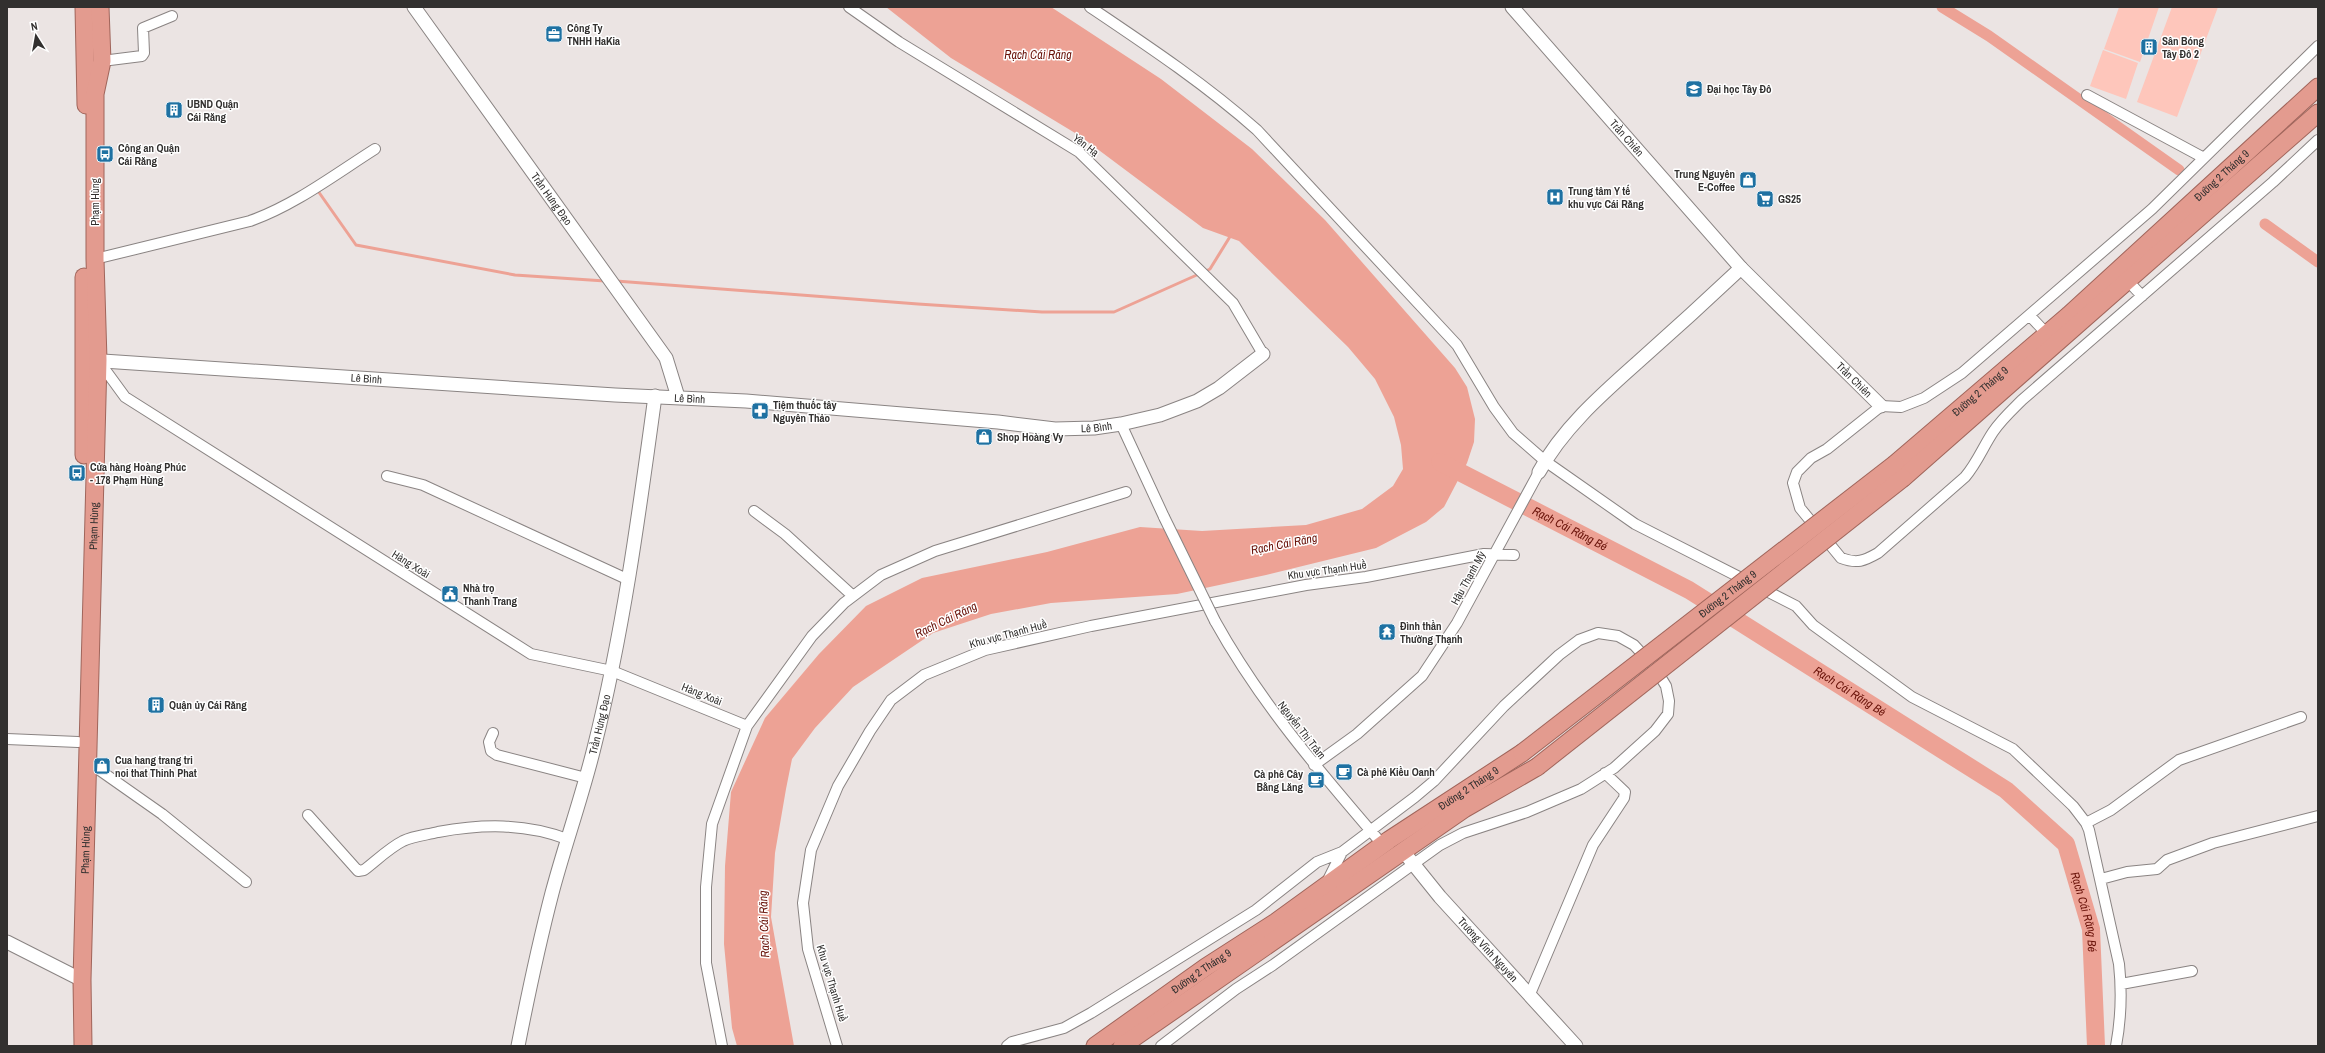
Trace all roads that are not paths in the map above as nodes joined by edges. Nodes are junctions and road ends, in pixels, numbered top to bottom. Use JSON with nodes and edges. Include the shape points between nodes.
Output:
{"nodes":[{"id":1,"x":84,"y":7,"type":"edge"},
{"id":2,"x":100,"y":7,"type":"edge"},
{"id":3,"x":414,"y":7,"type":"edge"},
{"id":4,"x":849,"y":7,"type":"edge"},
{"id":5,"x":1090,"y":7,"type":"edge"},
{"id":6,"x":1512,"y":7,"type":"edge"},
{"id":7,"x":172,"y":16,"type":"dead end"},
{"id":8,"x":2318,"y":46,"type":"edge"},
{"id":9,"x":94,"y":62,"type":"junction"},
{"id":10,"x":2318,"y":87,"type":"edge"},
{"id":11,"x":2087,"y":95,"type":"dead end"},
{"id":12,"x":2318,"y":112,"type":"edge"},
{"id":13,"x":2318,"y":140,"type":"edge"},
{"id":14,"x":375,"y":150,"type":"dead end"},
{"id":15,"x":2204,"y":158,"type":"junction"},
{"id":16,"x":95,"y":259,"type":"junction"},
{"id":17,"x":1742,"y":268,"type":"junction"},
{"id":18,"x":2128,"y":281,"type":"junction"},
{"id":19,"x":2142,"y":296,"type":"junction"},
{"id":20,"x":2030,"y":316,"type":"junction"},
{"id":21,"x":2047,"y":334,"type":"junction"},
{"id":22,"x":1263,"y":354,"type":"joint"},
{"id":23,"x":91,"y":360,"type":"junction"},
{"id":24,"x":655,"y":396,"type":"junction"},
{"id":25,"x":678,"y":397,"type":"junction"},
{"id":26,"x":1881,"y":406,"type":"junction"},
{"id":27,"x":1121,"y":424,"type":"junction"},
{"id":28,"x":1542,"y":466,"type":"junction"},
{"id":29,"x":1899,"y":471,"type":"junction"},
{"id":30,"x":388,"y":476,"type":"dead end"},
{"id":31,"x":1126,"y":492,"type":"dead end"},
{"id":32,"x":754,"y":511,"type":"dead end"},
{"id":33,"x":1495,"y":553,"type":"junction"},
{"id":34,"x":1514,"y":555,"type":"dead end"},
{"id":35,"x":630,"y":580,"type":"junction"},
{"id":36,"x":853,"y":596,"type":"junction"},
{"id":37,"x":612,"y":671,"type":"junction"},
{"id":38,"x":2301,"y":717,"type":"dead end"},
{"id":39,"x":84,"y":718,"type":"junction"},
{"id":40,"x":747,"y":726,"type":"junction"},
{"id":41,"x":493,"y":733,"type":"dead end"},
{"id":42,"x":7,"y":739,"type":"edge"},
{"id":43,"x":78,"y":742,"type":"junction"},
{"id":44,"x":88,"y":762,"type":"junction"},
{"id":45,"x":1314,"y":765,"type":"junction"},
{"id":46,"x":1605,"y":774,"type":"junction"},
{"id":47,"x":586,"y":778,"type":"junction"},
{"id":48,"x":308,"y":815,"type":"dead end"},
{"id":49,"x":2318,"y":816,"type":"edge"},
{"id":50,"x":1445,"y":822,"type":"junction"},
{"id":51,"x":2086,"y":823,"type":"junction"},
{"id":52,"x":1370,"y":829,"type":"junction"},
{"id":53,"x":567,"y":839,"type":"junction"},
{"id":54,"x":1382,"y":844,"type":"junction"},
{"id":55,"x":1440,"y":845,"type":"junction"},
{"id":56,"x":1403,"y":851,"type":"junction"},
{"id":57,"x":1342,"y":852,"type":"junction"},
{"id":58,"x":1414,"y":865,"type":"junction"},
{"id":59,"x":2101,"y":879,"type":"junction"},
{"id":60,"x":246,"y":882,"type":"dead end"},
{"id":61,"x":1326,"y":884,"type":"junction"},
{"id":62,"x":7,"y":942,"type":"edge"},
{"id":63,"x":2192,"y":971,"type":"dead end"},
{"id":64,"x":79,"y":978,"type":"junction"},
{"id":65,"x":2121,"y":984,"type":"junction"},
{"id":66,"x":1530,"y":994,"type":"junction"},
{"id":67,"x":76,"y":1046,"type":"edge"},
{"id":68,"x":83,"y":1046,"type":"edge"},
{"id":69,"x":518,"y":1046,"type":"edge"},
{"id":70,"x":722,"y":1046,"type":"edge"},
{"id":71,"x":837,"y":1046,"type":"edge"},
{"id":72,"x":1007,"y":1046,"type":"edge"},
{"id":73,"x":1095,"y":1046,"type":"edge"},
{"id":74,"x":1122,"y":1046,"type":"edge"},
{"id":75,"x":1161,"y":1046,"type":"edge"},
{"id":76,"x":1576,"y":1046,"type":"edge"},
{"id":77,"x":2116,"y":1046,"type":"edge"}],
"edges":[{"from":1,"to":9,"type":"highway","name":"Phạm Hùng"},
{"from":2,"to":9,"type":"highway","name":"Phạm Hùng"},
{"from":3,"to":25,"type":"street","name":"Trần Hưng Đạo","via":[[666,358]]},
{"from":4,"to":22,"type":"street","name":"Yên Hạ","via":[[899,42],[1079,152],[1233,303]]},
{"from":5,"to":28,"type":"street","via":[[1169,60],[1228,104],[1257,130],[1457,345],[1494,407]]},
{"from":6,"to":17,"type":"street","name":"Trần Chiên"},
{"from":7,"to":9,"type":"street","via":[[143,28],[142,56]]},
{"from":8,"to":15,"type":"street"},
{"from":9,"to":16,"type":"highway","name":"Phạm Hùng"},
{"from":9,"to":23,"type":"highway","name":"Phạm Hùng"},
{"from":10,"to":21,"type":"highway","name":"Đường 2 Tháng 9"},
{"from":11,"to":15,"type":"street"},
{"from":12,"to":18,"type":"highway","name":"Đường 2 Tháng 9"},
{"from":13,"to":19,"type":"street","via":[[2274,182]]},
{"from":14,"to":16,"type":"street","via":[[296,200],[268,214],[250,221]]},
{"from":15,"to":20,"type":"street","via":[[2152,209]]},
{"from":16,"to":23,"type":"highway","name":"Phạm Hùng"},
{"from":17,"to":26,"type":"street","name":"Trần Chiên"},
{"from":17,"to":28,"type":"street","via":[[1610,387],[1576,422]]},
{"from":18,"to":19,"type":"street"},
{"from":18,"to":29,"type":"highway","name":"Đường 2 Tháng 9"},
{"from":19,"to":26,"type":"street","via":[[2002,420],[1975,465],[1948,492],[1878,553],[1862,562],[1850,562],[1842,558],[1800,508],[1793,483],[1797,472],[1811,458],[1827,449]]},
{"from":20,"to":21,"type":"street"},
{"from":20,"to":26,"type":"street","via":[[1962,373],[1924,398],[1901,407]]},
{"from":21,"to":29,"type":"highway","name":"Đường 2 Tháng 9"},
{"from":22,"to":27,"type":"street","name":"Lê Bình","via":[[1225,384],[1197,401]]},
{"from":23,"to":24,"type":"street","name":"Lê Bình"},
{"from":23,"to":37,"type":"street","name":"Hàng Xoài","via":[[125,397],[531,654]]},
{"from":23,"to":39,"type":"highway","name":"Phạm Hùng"},
{"from":24,"to":25,"type":"street","name":"Lê Bình"},
{"from":24,"to":35,"type":"street","name":"Trần Hưng Đạo"},
{"from":25,"to":27,"type":"street","name":"Lê Bình","via":[[901,413],[1055,429]]},
{"from":27,"to":45,"type":"street","name":"Nguyễn Thị Trâm","bridge":true,"via":[[1215,621],[1257,692]]},
{"from":28,"to":33,"type":"street","name":"Hậu Thạnh Mỹ"},
{"from":28,"to":51,"type":"street","via":[[1635,524],[1796,606],[1813,625],[1912,697],[2013,749],[2073,806]]},
{"from":29,"to":50,"type":"highway","name":"Đường 2 Tháng 9","bridge":true,"via":[[1537,766]]},
{"from":29,"to":54,"type":"highway","name":"Đường 2 Tháng 9","bridge":true,"via":[[1522,753]]},
{"from":30,"to":35,"type":"street","via":[[423,485]]},
{"from":31,"to":36,"type":"street","via":[[935,551],[881,575]]},
{"from":32,"to":36,"type":"street","via":[[785,534]]},
{"from":33,"to":34,"type":"street","name":"Khu vực Thạnh Huề"},
{"from":33,"to":45,"type":"street","name":"Hậu Thạnh Mỹ","via":[[1457,623],[1422,676],[1357,734]]},
{"from":33,"to":71,"type":"street","name":"Khu vực Thạnh Huề","via":[[1366,577],[1306,585],[1091,626],[985,650],[924,675],[891,700],[870,731],[838,786],[811,850],[803,903],[808,949]]},
{"from":35,"to":37,"type":"street","name":"Trần Hưng Đạo"},
{"from":36,"to":40,"type":"street","via":[[812,636]]},
{"from":37,"to":40,"type":"street","name":"Hàng Xoài"},
{"from":37,"to":47,"type":"street","name":"Trần Hưng Đạo"},
{"from":38,"to":51,"type":"street","via":[[2179,760],[2111,810]]},
{"from":39,"to":43,"type":"highway","name":"Phạm Hùng"},
{"from":39,"to":44,"type":"highway","name":"Phạm Hùng"},
{"from":40,"to":70,"type":"street","via":[[712,824],[706,887],[706,963]]},
{"from":41,"to":47,"type":"street","via":[[489,742],[491,751],[497,756]]},
{"from":42,"to":43,"type":"street"},
{"from":43,"to":64,"type":"highway","name":"Phạm Hùng"},
{"from":44,"to":60,"type":"street","via":[[162,814]]},
{"from":44,"to":64,"type":"highway","name":"Phạm Hùng"},
{"from":45,"to":52,"type":"street","name":"Nguyễn Thị Trâm"},
{"from":46,"to":52,"type":"street","via":[[1656,731],[1668,714],[1669,700],[1666,686],[1655,668],[1634,645],[1618,636],[1598,633],[1579,640],[1559,655],[1504,706],[1434,781]]},
{"from":46,"to":55,"type":"street","via":[[1581,789],[1527,812],[1463,832]]},
{"from":46,"to":66,"type":"street","via":[[1623,789],[1624,798],[1592,845]]},
{"from":47,"to":53,"type":"street","name":"Trần Hưng Đạo"},
{"from":48,"to":53,"type":"street","via":[[358,871],[364,870],[402,842],[465,827],[486,825],[530,829]]},
{"from":49,"to":59,"type":"street","via":[[2213,843],[2167,860],[2157,869],[2127,872]]},
{"from":50,"to":55,"type":"street"},
{"from":50,"to":56,"type":"highway","name":"Đường 2 Tháng 9"},
{"from":51,"to":59,"type":"street"},
{"from":52,"to":54,"type":"street","name":"Nguyễn Thị Trâm"},
{"from":52,"to":57,"type":"street"},
{"from":53,"to":69,"type":"street","name":"Trần Hưng Đạo","via":[[535,959]]},
{"from":54,"to":61,"type":"highway","name":"Đường 2 Tháng 9"},
{"from":55,"to":58,"type":"street"},
{"from":56,"to":58,"type":"street","name":"Trương Vĩnh Nguyên"},
{"from":56,"to":74,"type":"highway","name":"Đường 2 Tháng 9"},
{"from":57,"to":61,"type":"street"},
{"from":57,"to":72,"type":"street","via":[[1317,862],[1256,910],[1091,1013],[1064,1028],[1012,1042]]},
{"from":58,"to":66,"type":"street","name":"Trương Vĩnh Nguyên","via":[[1440,897]]},
{"from":58,"to":75,"type":"street","via":[[1236,989]]},
{"from":59,"to":65,"type":"street"},
{"from":61,"to":73,"type":"highway","name":"Đường 2 Tháng 9","via":[[1276,922],[1200,971]]},
{"from":62,"to":64,"type":"street"},
{"from":63,"to":65,"type":"street"},
{"from":64,"to":67,"type":"highway","name":"Phạm Hùng"},
{"from":64,"to":68,"type":"highway","name":"Phạm Hùng"},
{"from":65,"to":77,"type":"street","via":[[2120,1024]]},
{"from":66,"to":76,"type":"street","name":"Trương Vĩnh Nguyên"}]}
